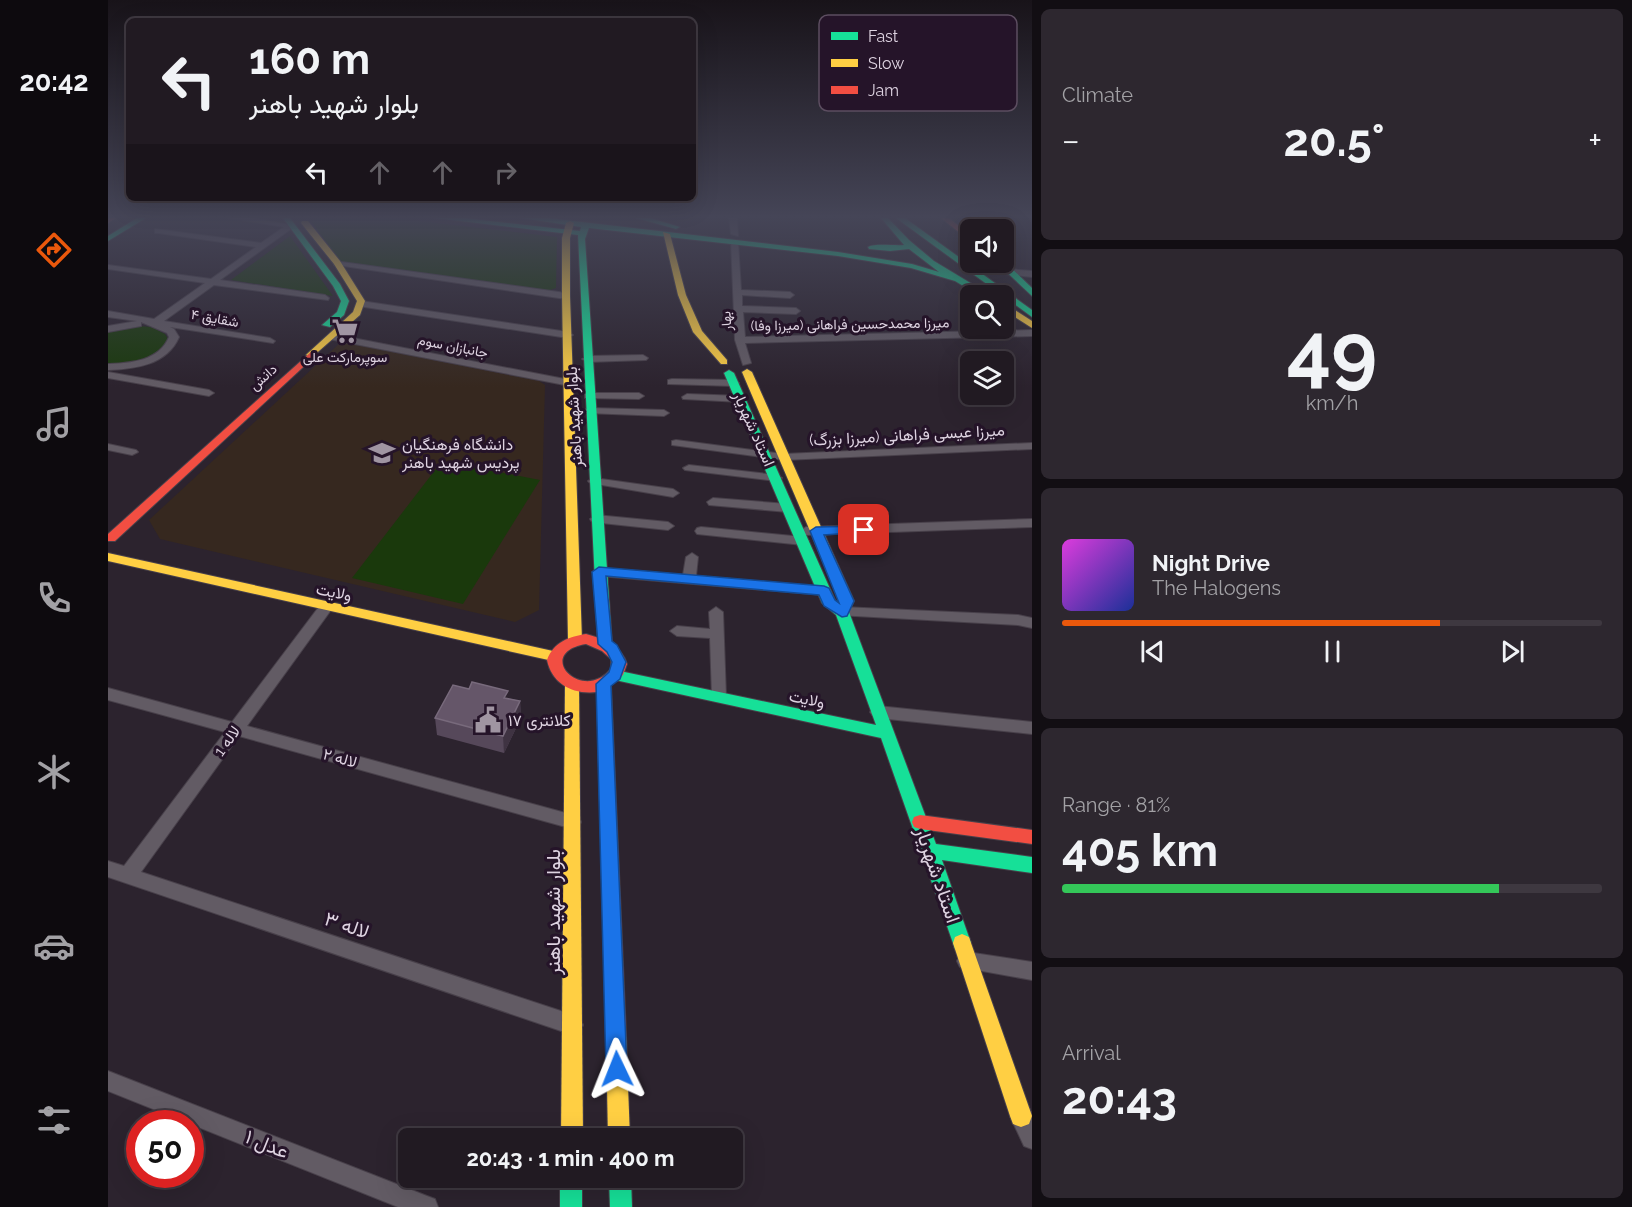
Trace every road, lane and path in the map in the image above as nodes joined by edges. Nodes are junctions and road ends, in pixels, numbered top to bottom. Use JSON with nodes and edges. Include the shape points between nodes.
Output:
{"nodes":[{"id":1,"x":159,"y":274,"type":"edge"},
{"id":2,"x":223,"y":274,"type":"edge"},
{"id":3,"x":331,"y":274,"type":"edge"},
{"id":4,"x":343,"y":274,"type":"edge"},
{"id":5,"x":415,"y":274,"type":"edge"},
{"id":6,"x":566,"y":274,"type":"edge"},
{"id":7,"x":583,"y":274,"type":"edge"},
{"id":8,"x":678,"y":274,"type":"edge"},
{"id":9,"x":736,"y":274,"type":"edge"},
{"id":10,"x":941,"y":274,"type":"edge"},
{"id":11,"x":948,"y":274,"type":"edge"},
{"id":12,"x":977,"y":274,"type":"edge"},
{"id":13,"x":993,"y":274,"type":"edge"},
{"id":14,"x":1012,"y":274,"type":"edge"},
{"id":15,"x":954,"y":279,"type":"junction"},
{"id":16,"x":212,"y":282,"type":"junction"},
{"id":17,"x":966,"y":285,"type":"edge"},
{"id":18,"x":737,"y":292,"type":"junction"},
{"id":19,"x":1032,"y":293,"type":"edge"},
{"id":20,"x":790,"y":295,"type":"dead end"},
{"id":21,"x":566,"y":296,"type":"junction"},
{"id":22,"x":325,"y":298,"type":"dead end"},
{"id":23,"x":1032,"y":303,"type":"edge"},
{"id":24,"x":361,"y":304,"type":"junction"},
{"id":25,"x":738,"y":309,"type":"junction"},
{"id":26,"x":796,"y":311,"type":"dead end"},
{"id":27,"x":1014,"y":313,"type":"edge"},
{"id":28,"x":108,"y":314,"type":"edge"},
{"id":29,"x":1032,"y":314,"type":"edge"},
{"id":30,"x":155,"y":323,"type":"junction"},
{"id":31,"x":1032,"y":325,"type":"edge"},
{"id":32,"x":108,"y":329,"type":"edge"},
{"id":33,"x":1032,"y":333,"type":"edge"},
{"id":34,"x":568,"y":335,"type":"junction"},
{"id":35,"x":332,"y":337,"type":"junction"},
{"id":36,"x":740,"y":340,"type":"junction"},
{"id":37,"x":270,"y":341,"type":"dead end"},
{"id":38,"x":643,"y":358,"type":"dead end"},
{"id":39,"x":587,"y":359,"type":"junction"},
{"id":40,"x":108,"y":367,"type":"edge"},
{"id":41,"x":746,"y":367,"type":"junction"},
{"id":42,"x":729,"y":372,"type":"junction"},
{"id":43,"x":108,"y":375,"type":"edge"},
{"id":44,"x":570,"y":382,"type":"junction"},
{"id":45,"x":672,"y":382,"type":"dead end"},
{"id":46,"x":209,"y":393,"type":"dead end"},
{"id":47,"x":589,"y":396,"type":"junction"},
{"id":48,"x":639,"y":396,"type":"dead end"},
{"id":49,"x":687,"y":397,"type":"dead end"},
{"id":50,"x":741,"y":399,"type":"junction"},
{"id":51,"x":590,"y":411,"type":"junction"},
{"id":52,"x":664,"y":413,"type":"dead end"},
{"id":53,"x":676,"y":443,"type":"dead end"},
{"id":54,"x":1032,"y":446,"type":"edge"},
{"id":55,"x":108,"y":447,"type":"edge"},
{"id":56,"x":132,"y":452,"type":"dead end"},
{"id":57,"x":767,"y":457,"type":"junction"},
{"id":58,"x":784,"y":458,"type":"junction"},
{"id":59,"x":689,"y":468,"type":"dead end"},
{"id":60,"x":654,"y":477,"type":"dead end"},
{"id":61,"x":776,"y":478,"type":"junction"},
{"id":62,"x":594,"y":482,"type":"junction"},
{"id":63,"x":652,"y":490,"type":"junction"},
{"id":64,"x":673,"y":493,"type":"dead end"},
{"id":65,"x":713,"y":502,"type":"dead end"},
{"id":66,"x":788,"y":508,"type":"junction"},
{"id":67,"x":596,"y":519,"type":"junction"},
{"id":68,"x":1032,"y":523,"type":"edge"},
{"id":69,"x":668,"y":526,"type":"dead end"},
{"id":70,"x":701,"y":531,"type":"dead end"},
{"id":71,"x":816,"y":531,"type":"junction"},
{"id":72,"x":109,"y":533,"type":"edge"},
{"id":73,"x":800,"y":536,"type":"junction"},
{"id":74,"x":108,"y":557,"type":"edge"},
{"id":75,"x":692,"y":557,"type":"dead end"},
{"id":76,"x":599,"y":572,"type":"junction"},
{"id":77,"x":689,"y":579,"type":"junction"},
{"id":78,"x":824,"y":591,"type":"junction"},
{"id":79,"x":326,"y":607,"type":"junction"},
{"id":80,"x":716,"y":612,"type":"dead end"},
{"id":81,"x":842,"y":612,"type":"junction"},
{"id":82,"x":1032,"y":623,"type":"edge"},
{"id":83,"x":677,"y":631,"type":"dead end"},
{"id":84,"x":717,"y":634,"type":"junction"},
{"id":85,"x":575,"y":640,"type":"junction"},
{"id":86,"x":605,"y":644,"type":"junction"},
{"id":87,"x":553,"y":656,"type":"junction"},
{"id":88,"x":609,"y":680,"type":"junction"},
{"id":89,"x":572,"y":686,"type":"junction"},
{"id":90,"x":108,"y":694,"type":"edge"},
{"id":91,"x":719,"y":697,"type":"junction"},
{"id":92,"x":878,"y":712,"type":"junction"},
{"id":93,"x":1032,"y":728,"type":"edge"},
{"id":94,"x":236,"y":730,"type":"junction"},
{"id":95,"x":886,"y":734,"type":"junction"},
{"id":96,"x":573,"y":822,"type":"junction"},
{"id":97,"x":920,"y":822,"type":"junction"},
{"id":98,"x":1032,"y":837,"type":"edge"},
{"id":99,"x":930,"y":850,"type":"junction"},
{"id":100,"x":1032,"y":865,"type":"edge"},
{"id":101,"x":108,"y":868,"type":"edge"},
{"id":102,"x":128,"y":875,"type":"junction"},
{"id":103,"x":967,"y":961,"type":"junction"},
{"id":104,"x":1032,"y":971,"type":"edge"},
{"id":105,"x":573,"y":1025,"type":"junction"},
{"id":106,"x":108,"y":1081,"type":"edge"},
{"id":107,"x":1026,"y":1117,"type":"edge"},
{"id":108,"x":572,"y":1128,"type":"edge"},
{"id":109,"x":619,"y":1128,"type":"edge"},
{"id":110,"x":1032,"y":1138,"type":"edge"},
{"id":111,"x":571,"y":1188,"type":"edge"},
{"id":112,"x":620,"y":1188,"type":"edge"},
{"id":113,"x":426,"y":1207,"type":"edge"},
{"id":114,"x":571,"y":1207,"type":"edge"},
{"id":115,"x":621,"y":1207,"type":"edge"}],
"edges":[{"from":1,"to":16,"type":"street"},
{"from":2,"to":16,"type":"street"},
{"from":3,"to":72,"type":"main road","name":"دانش","via":[[345,301],[341,313]]},
{"from":4,"to":24,"type":"main road"},
{"from":5,"to":21,"type":"street"},
{"from":6,"to":21,"type":"main road","name":"بلوار شهید باهنر"},
{"from":7,"to":39,"type":"main road","name":"بلوار شهید باهنر"},
{"from":8,"to":42,"type":"main road","name":"استاد شهریار","via":[[682,296],[698,332]]},
{"from":9,"to":18,"type":"street","name":"بهار"},
{"from":10,"to":15,"type":"main road"},
{"from":11,"to":15,"type":"main road"},
{"from":12,"to":29,"type":"main road"},
{"from":13,"to":23,"type":"main road"},
{"from":14,"to":19,"type":"main road"},
{"from":15,"to":17,"type":"main road"},
{"from":16,"to":22,"type":"street"},
{"from":16,"to":30,"type":"street"},
{"from":18,"to":20,"type":"street"},
{"from":18,"to":25,"type":"street","name":"بهار"},
{"from":21,"to":34,"type":"main road","name":"بلوار شهید باهنر"},
{"from":24,"to":34,"type":"street"},
{"from":24,"to":35,"type":"main road","name":"دانش"},
{"from":25,"to":26,"type":"street"},
{"from":25,"to":36,"type":"street","name":"بهار"},
{"from":27,"to":31,"type":"main road"},
{"from":28,"to":30,"type":"street"},
{"from":30,"to":32,"type":"street"},
{"from":30,"to":37,"type":"street","name":"شقایق ۴"},
{"from":30,"to":40,"type":"street","via":[[171,331],[174,337],[166,351],[141,363]]},
{"from":33,"to":36,"type":"street","name":"میرزا محمدحسین فراهانی (میرزا وفا)"},
{"from":34,"to":44,"type":"main road","name":"بلوار شهید باهنر"},
{"from":35,"to":44,"type":"street","name":"جانبازان سوم"},
{"from":35,"to":72,"type":"main road","name":"دانش"},
{"from":36,"to":41,"type":"street","name":"بهار"},
{"from":38,"to":39,"type":"street"},
{"from":39,"to":47,"type":"main road","name":"بلوار شهید باهنر"},
{"from":41,"to":42,"type":"main road","via":[[737,360]]},
{"from":41,"to":58,"type":"main road","name":"استاد شهریار"},
{"from":42,"to":45,"type":"street"},
{"from":42,"to":50,"type":"main road","name":"استاد شهریار"},
{"from":43,"to":46,"type":"street"},
{"from":44,"to":85,"type":"main road","name":"بلوار شهید باهنر"},
{"from":47,"to":48,"type":"street"},
{"from":47,"to":51,"type":"main road","name":"بلوار شهید باهنر"},
{"from":49,"to":50,"type":"street"},
{"from":50,"to":57,"type":"main road","name":"استاد شهریار"},
{"from":51,"to":52,"type":"street"},
{"from":51,"to":62,"type":"main road","name":"بلوار شهید باهنر"},
{"from":53,"to":57,"type":"street","name":"میرزا عیسی فراهانی (میرزا بزرگ)"},
{"from":54,"to":58,"type":"street","name":"میرزا عیسی فراهانی (میرزا بزرگ)"},
{"from":55,"to":56,"type":"street"},
{"from":57,"to":58,"type":"street","name":"میرزا عیسی فراهانی (میرزا بزرگ)"},
{"from":57,"to":61,"type":"main road","name":"استاد شهریار"},
{"from":58,"to":71,"type":"main road","name":"استاد شهریار"},
{"from":59,"to":61,"type":"street"},
{"from":60,"to":63,"type":"street"},
{"from":61,"to":66,"type":"main road","name":"استاد شهریار"},
{"from":62,"to":63,"type":"street"},
{"from":62,"to":67,"type":"main road","name":"بلوار شهید باهنر"},
{"from":63,"to":64,"type":"street"},
{"from":65,"to":66,"type":"street"},
{"from":66,"to":73,"type":"main road","name":"استاد شهریار"},
{"from":67,"to":69,"type":"street"},
{"from":67,"to":76,"type":"main road","name":"بلوار شهید باهنر"},
{"from":68,"to":71,"type":"street"},
{"from":70,"to":73,"type":"street"},
{"from":71,"to":73,"type":"street"},
{"from":71,"to":81,"type":"main road","name":"استاد شهریار","via":[[847,601]]},
{"from":72,"to":74,"type":"main road","via":[[115,546]]},
{"from":73,"to":78,"type":"main road","name":"استاد شهریار"},
{"from":74,"to":79,"type":"main road","name":"ولایت"},
{"from":75,"to":77,"type":"street"},
{"from":76,"to":77,"type":"street"},
{"from":76,"to":86,"type":"main road","name":"بلوار شهید باهنر"},
{"from":77,"to":78,"type":"street"},
{"from":78,"to":81,"type":"main road","name":"استاد شهریار","via":[[829,603]]},
{"from":79,"to":87,"type":"main road","name":"ولایت"},
{"from":79,"to":94,"type":"street","name":"لاله 1"},
{"from":80,"to":84,"type":"street"},
{"from":81,"to":82,"type":"street"},
{"from":81,"to":92,"type":"main road","name":"استاد شهریار"},
{"from":83,"to":84,"type":"street"},
{"from":84,"to":91,"type":"street"},
{"from":85,"to":86,"type":"main road"},
{"from":85,"to":87,"type":"main road"},
{"from":86,"to":88,"type":"main road","via":[[612,648],[619,662]]},
{"from":87,"to":89,"type":"main road","via":[[553,670]]},
{"from":88,"to":89,"type":"main road","via":[[582,688]]},
{"from":88,"to":91,"type":"main road","name":"ولایت"},
{"from":88,"to":109,"type":"main road"},
{"from":89,"to":96,"type":"main road","name":"بلوار شهید باهنر"},
{"from":90,"to":94,"type":"street","name":"لاله ۲"},
{"from":91,"to":95,"type":"main road","name":"ولایت"},
{"from":92,"to":93,"type":"street"},
{"from":92,"to":95,"type":"main road","name":"استاد شهریار"},
{"from":94,"to":96,"type":"street","name":"لاله ۲"},
{"from":94,"to":102,"type":"street","name":"لاله 1"},
{"from":95,"to":97,"type":"main road","name":"استاد شهریار"},
{"from":96,"to":105,"type":"main road","name":"بلوار شهید باهنر"},
{"from":97,"to":98,"type":"main road"},
{"from":97,"to":99,"type":"main road","name":"استاد شهریار"},
{"from":99,"to":100,"type":"main road"},
{"from":99,"to":103,"type":"main road","name":"استاد شهریار"},
{"from":101,"to":102,"type":"street","name":"لاله ۳"},
{"from":102,"to":105,"type":"street","name":"لاله ۳"},
{"from":103,"to":104,"type":"street"},
{"from":103,"to":107,"type":"main road","name":"استاد شهریار"},
{"from":105,"to":108,"type":"main road","name":"بلوار شهید باهنر"},
{"from":106,"to":113,"type":"street","name":"عدل ۱"},
{"from":107,"to":110,"type":"street","name":"استاد شهریار"},
{"from":111,"to":114,"type":"main road"},
{"from":112,"to":115,"type":"main road"}]}
